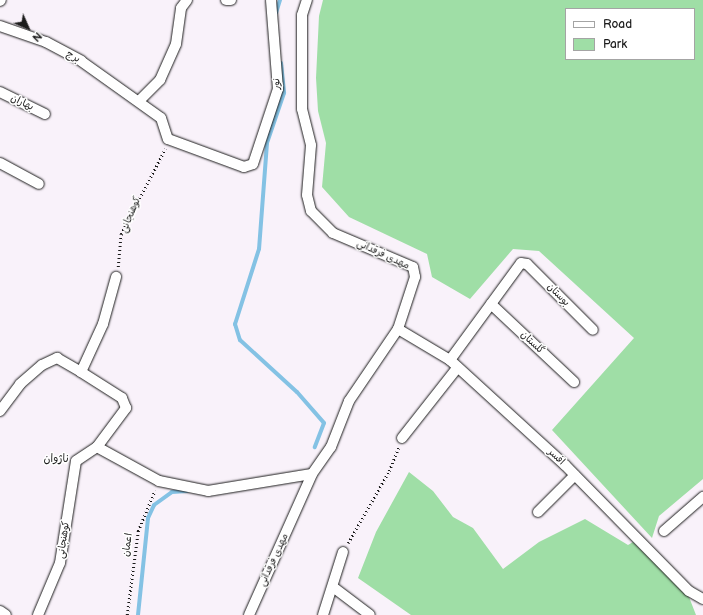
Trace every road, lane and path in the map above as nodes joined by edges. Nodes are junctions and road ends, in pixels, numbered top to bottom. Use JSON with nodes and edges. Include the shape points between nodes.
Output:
{"nodes":[{"id":1,"x":187,"y":0,"type":"edge"},
{"id":2,"x":226,"y":0,"type":"edge"},
{"id":3,"x":231,"y":0,"type":"edge"},
{"id":4,"x":271,"y":0,"type":"edge"},
{"id":5,"x":306,"y":0,"type":"edge"},
{"id":6,"x":0,"y":26,"type":"edge"},
{"id":7,"x":0,"y":92,"type":"edge"},
{"id":8,"x":139,"y":102,"type":"junction"},
{"id":9,"x":45,"y":114,"type":"dead end"},
{"id":10,"x":168,"y":139,"type":"junction"},
{"id":11,"x":0,"y":164,"type":"edge"},
{"id":12,"x":39,"y":184,"type":"dead end"},
{"id":13,"x":116,"y":277,"type":"joint"},
{"id":14,"x":491,"y":304,"type":"junction"},
{"id":15,"x":398,"y":329,"type":"junction"},
{"id":16,"x":593,"y":330,"type":"dead end"},
{"id":17,"x":450,"y":360,"type":"junction"},
{"id":18,"x":458,"y":368,"type":"junction"},
{"id":19,"x":81,"y":372,"type":"junction"},
{"id":20,"x":574,"y":382,"type":"dead end"},
{"id":21,"x":0,"y":411,"type":"edge"},
{"id":22,"x":402,"y":438,"type":"joint"},
{"id":23,"x":97,"y":447,"type":"junction"},
{"id":24,"x":312,"y":474,"type":"junction"},
{"id":25,"x":575,"y":475,"type":"junction"},
{"id":26,"x":159,"y":481,"type":"junction"},
{"id":27,"x":703,"y":497,"type":"edge"},
{"id":28,"x":538,"y":512,"type":"dead end"},
{"id":29,"x":664,"y":531,"type":"dead end"},
{"id":30,"x":343,"y":552,"type":"joint"},
{"id":31,"x":332,"y":587,"type":"junction"},
{"id":32,"x":703,"y":599,"type":"edge"},
{"id":33,"x":0,"y":611,"type":"edge"},
{"id":34,"x":6,"y":615,"type":"edge"},
{"id":35,"x":38,"y":615,"type":"edge"},
{"id":36,"x":127,"y":615,"type":"edge"},
{"id":37,"x":249,"y":615,"type":"edge"},
{"id":38,"x":322,"y":615,"type":"edge"},
{"id":39,"x":370,"y":615,"type":"edge"}],
"edges":[{"from":1,"to":8,"type":"street","via":[[181,8],[176,44],[160,80]]},
{"from":2,"to":3,"type":"street"},
{"from":4,"to":10,"type":"street","name":"نور","via":[[278,89],[253,164],[235,167]]},
{"from":5,"to":15,"type":"street","name":"مهدی فرقدانی","via":[[302,15],[302,109],[311,145],[307,195],[311,211],[333,233],[413,267],[415,277]]},
{"from":6,"to":8,"type":"street","name":"برج","via":[[46,42]]},
{"from":7,"to":9,"type":"street","name":"بهاران"},
{"from":8,"to":10,"type":"street","via":[[161,118]]},
{"from":10,"to":13,"type":"path","name":"کوهنجانی","via":[[121,234]]},
{"from":11,"to":12,"type":"street"},
{"from":13,"to":19,"type":"street","via":[[103,324]]},
{"from":14,"to":16,"type":"street","name":"بوستان","via":[[521,263],[527,264]]},
{"from":14,"to":17,"type":"street"},
{"from":14,"to":20,"type":"street","name":"گلستان"},
{"from":15,"to":17,"type":"street","name":"افسر"},
{"from":15,"to":24,"type":"street","name":"مهدی فرقدانی","via":[[349,401],[331,447]]},
{"from":17,"to":18,"type":"street","name":"افسر"},
{"from":18,"to":22,"type":"street"},
{"from":18,"to":25,"type":"street","name":"افسر"},
{"from":19,"to":21,"type":"street","via":[[58,358],[42,365],[20,384]]},
{"from":19,"to":23,"type":"street","name":"کوهنجانی","via":[[126,402],[126,408]]},
{"from":22,"to":30,"type":"path","via":[[389,470]]},
{"from":23,"to":26,"type":"street"},
{"from":23,"to":35,"type":"street","name":"کوهنجانی","via":[[79,458],[74,466],[60,563]]},
{"from":24,"to":26,"type":"street","via":[[208,491]]},
{"from":24,"to":37,"type":"street","name":"مهدی فرقدانی"},
{"from":25,"to":28,"type":"street"},
{"from":25,"to":32,"type":"street","name":"افسر","via":[[688,591]]},
{"from":26,"to":36,"type":"path","name":"اعمان","via":[[138,531]]},
{"from":27,"to":29,"type":"street"},
{"from":30,"to":31,"type":"street"},
{"from":31,"to":38,"type":"street"},
{"from":31,"to":39,"type":"street"},
{"from":33,"to":34,"type":"street"}]}
